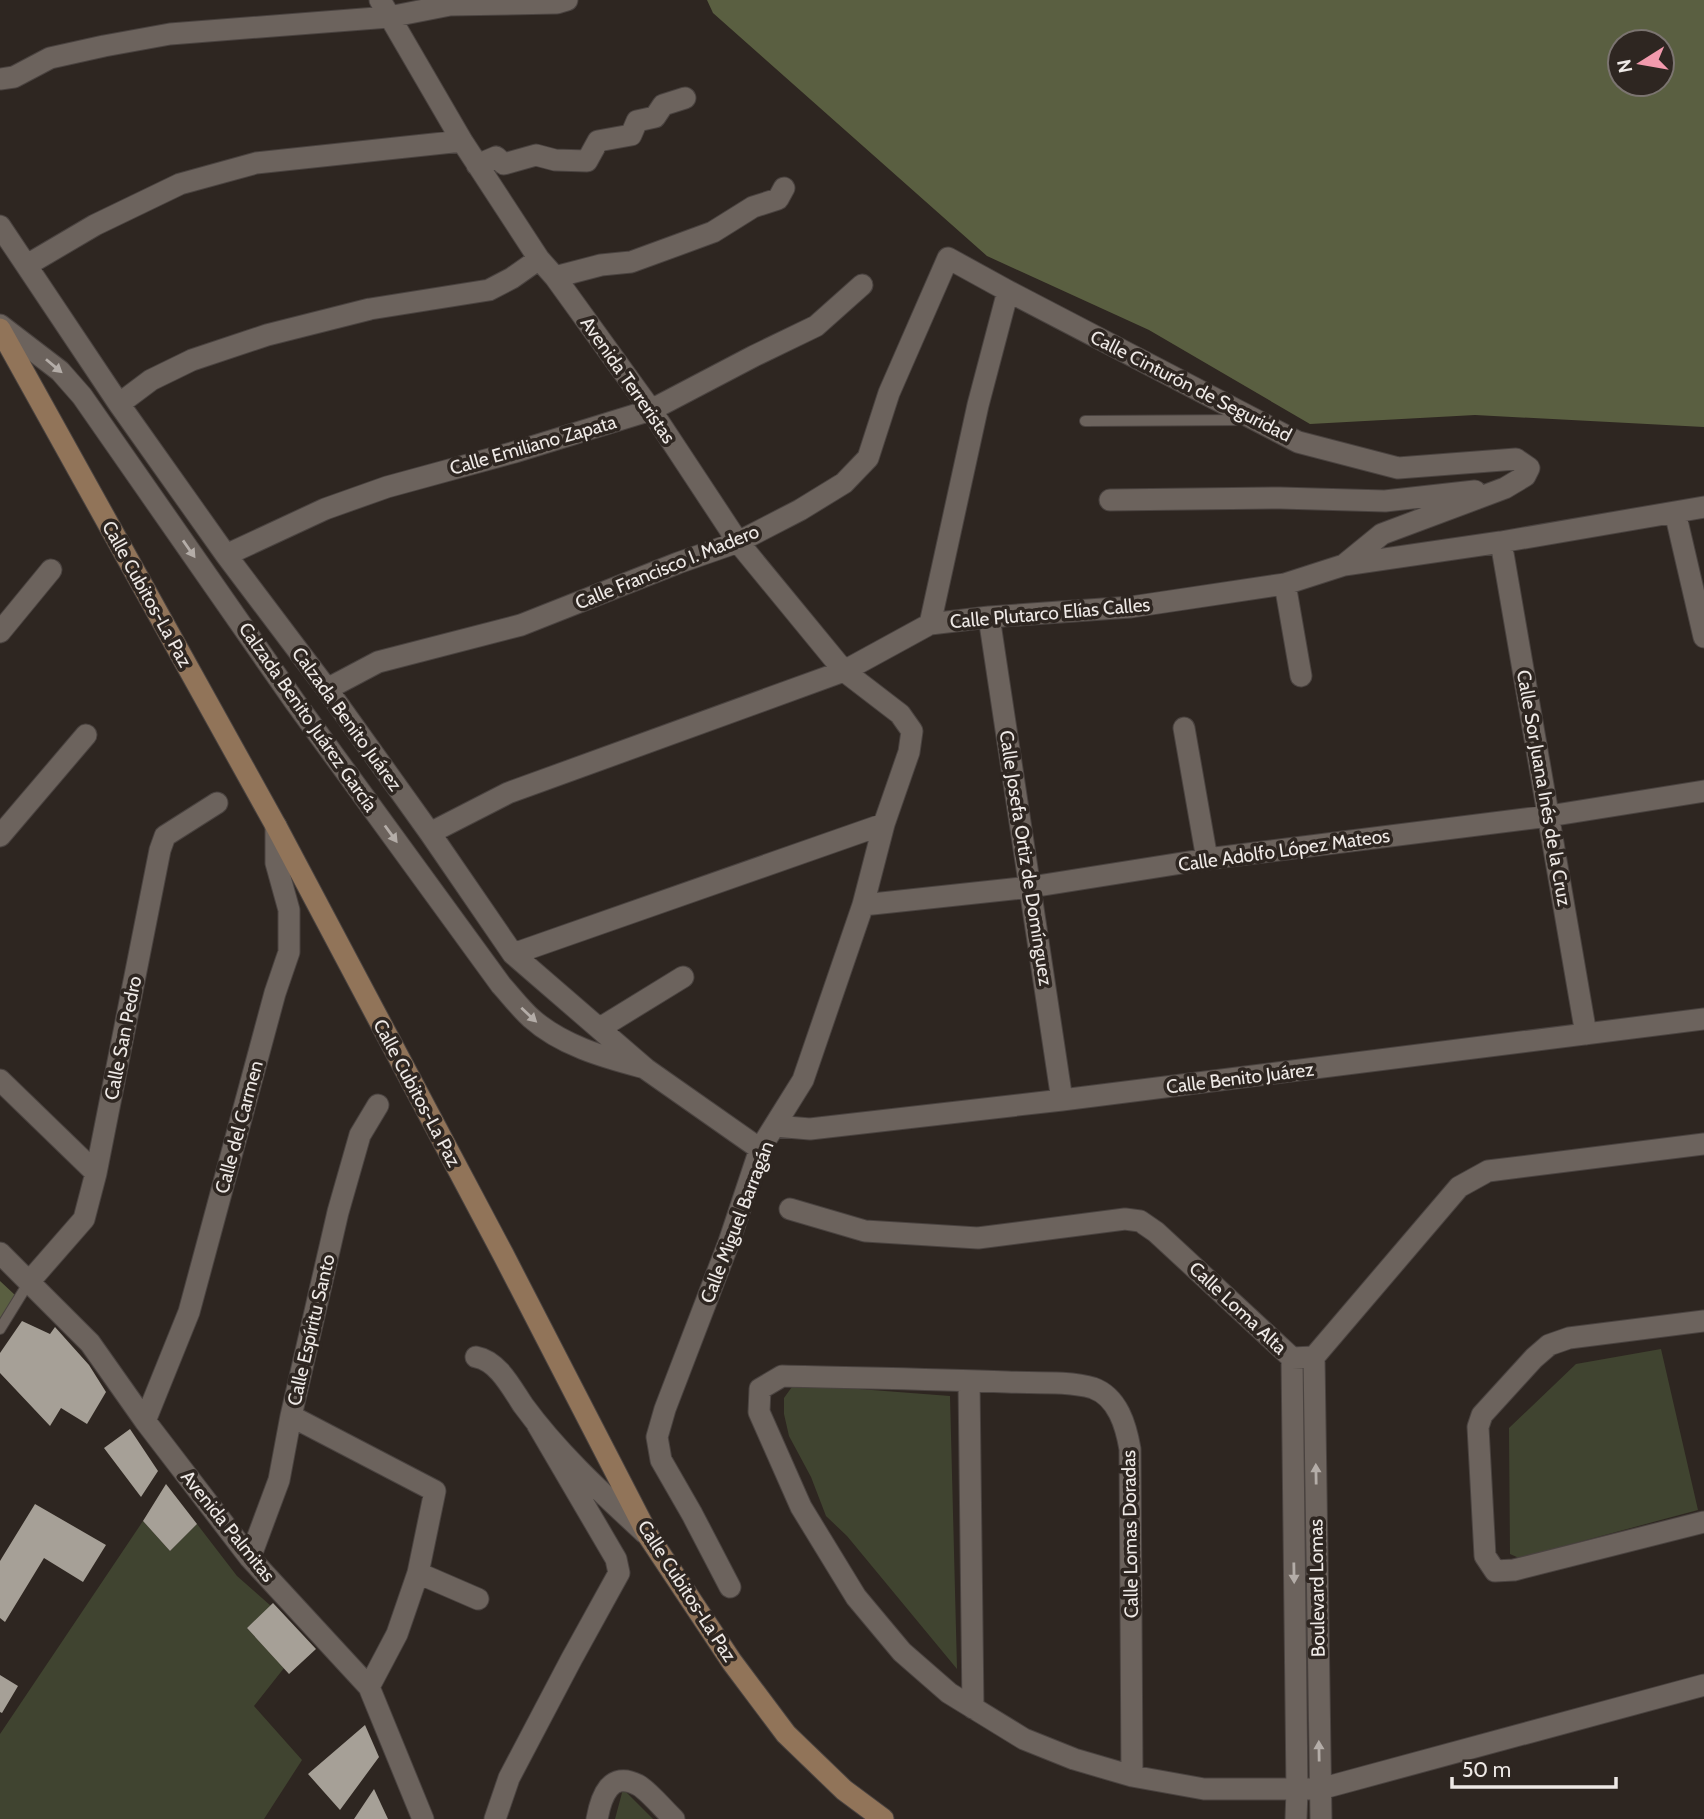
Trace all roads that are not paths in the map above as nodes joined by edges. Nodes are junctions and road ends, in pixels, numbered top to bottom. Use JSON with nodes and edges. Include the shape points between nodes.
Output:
{"nodes":[{"id":1,"x":567,"y":0,"type":"edge"},
{"id":2,"x":384,"y":8,"type":"edge"},
{"id":3,"x":0,"y":79,"type":"edge"},
{"id":4,"x":685,"y":99,"type":"dead end"},
{"id":5,"x":461,"y":141,"type":"junction"},
{"id":6,"x":477,"y":165,"type":"junction"},
{"id":7,"x":785,"y":188,"type":"dead end"},
{"id":8,"x":0,"y":226,"type":"edge"},
{"id":9,"x":948,"y":258,"type":"joint"},
{"id":10,"x":539,"y":259,"type":"junction"},
{"id":11,"x":27,"y":265,"type":"junction"},
{"id":12,"x":555,"y":277,"type":"junction"},
{"id":13,"x":862,"y":285,"type":"dead end"},
{"id":14,"x":1008,"y":291,"type":"junction"},
{"id":15,"x":0,"y":327,"type":"edge"},
{"id":16,"x":119,"y":404,"type":"junction"},
{"id":17,"x":651,"y":411,"type":"junction"},
{"id":18,"x":1256,"y":419,"type":"junction"},
{"id":19,"x":1085,"y":421,"type":"dead end"},
{"id":20,"x":1505,"y":488,"type":"junction"},
{"id":21,"x":1110,"y":500,"type":"dead end"},
{"id":22,"x":1704,"y":507,"type":"edge"},
{"id":23,"x":1675,"y":512,"type":"junction"},
{"id":24,"x":738,"y":542,"type":"junction"},
{"id":25,"x":1501,"y":542,"type":"junction"},
{"id":26,"x":226,"y":555,"type":"junction"},
{"id":27,"x":1344,"y":565,"type":"junction"},
{"id":28,"x":51,"y":570,"type":"dead end"},
{"id":29,"x":1285,"y":584,"type":"junction"},
{"id":30,"x":989,"y":617,"type":"junction"},
{"id":31,"x":930,"y":624,"type":"junction"},
{"id":32,"x":0,"y":632,"type":"edge"},
{"id":33,"x":1704,"y":637,"type":"edge"},
{"id":34,"x":844,"y":671,"type":"junction"},
{"id":35,"x":1301,"y":676,"type":"dead end"},
{"id":36,"x":327,"y":690,"type":"junction"},
{"id":37,"x":1184,"y":728,"type":"dead end"},
{"id":38,"x":912,"y":732,"type":"joint"},
{"id":39,"x":86,"y":736,"type":"dead end"},
{"id":40,"x":1704,"y":791,"type":"edge"},
{"id":41,"x":216,"y":803,"type":"dead end"},
{"id":42,"x":1549,"y":816,"type":"junction"},
{"id":43,"x":884,"y":824,"type":"junction"},
{"id":44,"x":276,"y":826,"type":"junction"},
{"id":45,"x":430,"y":832,"type":"junction"},
{"id":46,"x":0,"y":836,"type":"edge"},
{"id":47,"x":1207,"y":859,"type":"junction"},
{"id":48,"x":1031,"y":887,"type":"junction"},
{"id":49,"x":863,"y":905,"type":"junction"},
{"id":50,"x":513,"y":954,"type":"junction"},
{"id":51,"x":682,"y":977,"type":"dead end"},
{"id":52,"x":1704,"y":1019,"type":"edge"},
{"id":53,"x":600,"y":1028,"type":"junction"},
{"id":54,"x":1586,"y":1034,"type":"junction"},
{"id":55,"x":646,"y":1069,"type":"junction"},
{"id":56,"x":0,"y":1080,"type":"edge"},
{"id":57,"x":1062,"y":1100,"type":"junction"},
{"id":58,"x":378,"y":1105,"type":"dead end"},
{"id":59,"x":775,"y":1126,"type":"junction"},
{"id":60,"x":1704,"y":1144,"type":"edge"},
{"id":61,"x":760,"y":1149,"type":"junction"},
{"id":62,"x":96,"y":1173,"type":"junction"},
{"id":63,"x":790,"y":1209,"type":"dead end"},
{"id":64,"x":0,"y":1253,"type":"edge"},
{"id":65,"x":29,"y":1282,"type":"junction"},
{"id":66,"x":1704,"y":1321,"type":"edge"},
{"id":67,"x":0,"y":1329,"type":"edge"},
{"id":68,"x":476,"y":1357,"type":"dead end"},
{"id":69,"x":1292,"y":1357,"type":"junction"},
{"id":70,"x":1314,"y":1357,"type":"junction"},
{"id":71,"x":969,"y":1381,"type":"junction"},
{"id":72,"x":291,"y":1416,"type":"junction"},
{"id":73,"x":145,"y":1421,"type":"junction"},
{"id":74,"x":537,"y":1424,"type":"junction"},
{"id":75,"x":1704,"y":1522,"type":"edge"},
{"id":76,"x":649,"y":1536,"type":"junction"},
{"id":77,"x":250,"y":1558,"type":"junction"},
{"id":78,"x":418,"y":1573,"type":"junction"},
{"id":79,"x":730,"y":1587,"type":"dead end"},
{"id":80,"x":478,"y":1599,"type":"dead end"},
{"id":81,"x":1704,"y":1685,"type":"edge"},
{"id":82,"x":369,"y":1687,"type":"junction"},
{"id":83,"x":973,"y":1708,"type":"junction"},
{"id":84,"x":1132,"y":1776,"type":"junction"},
{"id":85,"x":1320,"y":1789,"type":"junction"},
{"id":86,"x":1297,"y":1790,"type":"junction"},
{"id":87,"x":423,"y":1819,"type":"edge"},
{"id":88,"x":495,"y":1819,"type":"edge"},
{"id":89,"x":597,"y":1819,"type":"edge"},
{"id":90,"x":674,"y":1819,"type":"edge"},
{"id":91,"x":883,"y":1819,"type":"edge"},
{"id":92,"x":1296,"y":1819,"type":"edge"},
{"id":93,"x":1321,"y":1819,"type":"edge"}],
"edges":[{"from":1,"to":2,"type":"street"},
{"from":2,"to":3,"type":"street","via":[[104,46],[50,58],[14,77]]},
{"from":2,"to":5,"type":"street","name":"Avenida Terreristas"},
{"from":4,"to":6,"type":"street","via":[[663,105],[655,117],[637,121],[631,135],[598,141],[587,161],[536,155],[503,164],[496,157]]},
{"from":5,"to":6,"type":"street","name":"Avenida Terreristas"},
{"from":5,"to":11,"type":"street","via":[[256,163],[180,184],[95,225]]},
{"from":6,"to":10,"type":"street","name":"Avenida Terreristas"},
{"from":7,"to":12,"type":"street","via":[[778,199],[753,207],[713,232],[631,262]]},
{"from":8,"to":11,"type":"street","name":"Calzada Benito Juárez"},
{"from":9,"to":14,"type":"street","name":"Calle Cinturón de Seguridad"},
{"from":9,"to":24,"type":"street","name":"Calle Francisco I. Madero","via":[[889,393],[868,458],[844,483]]},
{"from":10,"to":12,"type":"street","name":"Avenida Terreristas"},
{"from":10,"to":16,"type":"street","via":[[489,290],[370,309],[192,360],[151,380]]},
{"from":11,"to":16,"type":"street","name":"Calzada Benito Juárez"},
{"from":12,"to":17,"type":"street","name":"Avenida Terreristas"},
{"from":13,"to":17,"type":"street","name":"Calle Emiliano Zapata","via":[[816,326]]},
{"from":14,"to":18,"type":"street","name":"Calle Cinturón de Seguridad"},
{"from":14,"to":31,"type":"street"},
{"from":15,"to":44,"type":"main road","name":"Calle Cubitos-La Paz"},
{"from":15,"to":55,"type":"street","name":"Calzada Benito Juárez García","one_way":true,"via":[[60,371],[82,396],[500,985],[532,1019],[562,1039]]},
{"from":16,"to":26,"type":"street","name":"Calzada Benito Juárez"},
{"from":17,"to":24,"type":"street","name":"Avenida Terreristas"},
{"from":17,"to":26,"type":"street","name":"Calle Emiliano Zapata","via":[[387,487],[325,509]]},
{"from":18,"to":19,"type":"lane"},
{"from":18,"to":20,"type":"street","name":"Calle Cinturón de Seguridad","via":[[1298,442],[1398,468],[1516,459],[1529,468],[1525,476]]},
{"from":20,"to":21,"type":"street","via":[[1385,501]]},
{"from":20,"to":27,"type":"street","via":[[1382,534]]},
{"from":22,"to":23,"type":"street","name":"Calle Plutarco Elías Calles"},
{"from":23,"to":25,"type":"street","name":"Calle Plutarco Elías Calles"},
{"from":23,"to":33,"type":"street"},
{"from":24,"to":34,"type":"street","name":"Avenida Terreristas"},
{"from":24,"to":36,"type":"street","name":"Calle Francisco I. Madero","via":[[521,625],[378,662]]},
{"from":25,"to":27,"type":"street","name":"Calle Plutarco Elías Calles"},
{"from":25,"to":42,"type":"street","name":"Calle Sor Juana Inés de la Cruz"},
{"from":26,"to":36,"type":"street","name":"Calzada Benito Juárez"},
{"from":27,"to":29,"type":"street","name":"Calle Plutarco Elías Calles"},
{"from":28,"to":32,"type":"street"},
{"from":29,"to":30,"type":"street","name":"Calle Plutarco Elías Calles","via":[[1131,607]]},
{"from":29,"to":35,"type":"street"},
{"from":30,"to":31,"type":"street","name":"Calle Plutarco Elías Calles"},
{"from":30,"to":48,"type":"street","name":"Calle Josefa Ortiz de Domínguez"},
{"from":31,"to":34,"type":"street","name":"Calle Plutarco Elías Calles"},
{"from":34,"to":38,"type":"street","name":"Avenida Terreristas","via":[[901,714]]},
{"from":34,"to":45,"type":"street","name":"Calle Plutarco Elías Calles","via":[[508,793]]},
{"from":36,"to":45,"type":"street","name":"Calzada Benito Juárez"},
{"from":37,"to":47,"type":"street"},
{"from":38,"to":43,"type":"street","name":"Calle Miguel Barragán"},
{"from":39,"to":46,"type":"street"},
{"from":40,"to":42,"type":"street","name":"Calle Adolfo López Mateos"},
{"from":41,"to":62,"type":"street","name":"Calle San Pedro","via":[[164,836]]},
{"from":42,"to":47,"type":"street","name":"Calle Adolfo López Mateos"},
{"from":42,"to":54,"type":"street","name":"Calle Sor Juana Inés de la Cruz"},
{"from":43,"to":49,"type":"street","name":"Calle Miguel Barragán"},
{"from":43,"to":50,"type":"street"},
{"from":44,"to":73,"type":"street","name":"Calle del Carmen","via":[[276,863],[289,910],[289,952],[189,1312]]},
{"from":44,"to":76,"type":"main road","name":"Calle Cubitos-La Paz"},
{"from":45,"to":50,"type":"street","name":"Calzada Benito Juárez"},
{"from":47,"to":48,"type":"street","name":"Calle Adolfo López Mateos"},
{"from":48,"to":49,"type":"street","name":"Calle Adolfo López Mateos"},
{"from":48,"to":57,"type":"street","name":"Calle Josefa Ortiz de Domínguez"},
{"from":49,"to":59,"type":"street","name":"Calle Miguel Barragán","via":[[803,1080]]},
{"from":50,"to":53,"type":"street","name":"Calzada Benito Juárez"},
{"from":51,"to":53,"type":"street"},
{"from":52,"to":54,"type":"street","name":"Calle Benito Juárez"},
{"from":53,"to":55,"type":"street","name":"Calzada Benito Juárez"},
{"from":54,"to":57,"type":"street","name":"Calle Benito Juárez"},
{"from":55,"to":61,"type":"street","name":"Calzada Benito Juárez"},
{"from":56,"to":62,"type":"street"},
{"from":57,"to":59,"type":"street","name":"Calle Benito Juárez","via":[[810,1129]]},
{"from":58,"to":72,"type":"street","name":"Calle Espíritu Santo","via":[[360,1135],[338,1212]]},
{"from":59,"to":61,"type":"street","name":"Calle Miguel Barragán"},
{"from":60,"to":70,"type":"street","name":"Calle Loma Alta","via":[[1488,1171],[1459,1187]]},
{"from":61,"to":79,"type":"street","name":"Calle Miguel Barragán","via":[[657,1437],[661,1460]]},
{"from":62,"to":65,"type":"street","name":"Calle San Pedro","via":[[84,1219]]},
{"from":63,"to":69,"type":"street","name":"Calle Loma Alta","via":[[865,1231],[978,1238],[1125,1219],[1140,1221]]},
{"from":64,"to":65,"type":"street","name":"Avenida Palmitas"},
{"from":65,"to":67,"type":"lane"},
{"from":65,"to":73,"type":"street","name":"Avenida Palmitas","via":[[90,1343]]},
{"from":66,"to":75,"type":"street","via":[[1569,1338],[1549,1345],[1482,1415],[1479,1427],[1485,1556],[1495,1571]]},
{"from":68,"to":74,"type":"street","via":[[485,1358],[500,1371]]},
{"from":69,"to":70,"type":"street","name":"Calle Loma Alta"},
{"from":69,"to":86,"type":"street","name":"Boulevard Lomas","one_way":true},
{"from":85,"to":70,"type":"street","name":"Boulevard Lomas","one_way":true},
{"from":71,"to":83,"type":"street"},
{"from":71,"to":83,"type":"street","name":"Calle Lomas Doradas","via":[[782,1376],[760,1389],[759,1412],[801,1507],[856,1597],[902,1652]]},
{"from":71,"to":84,"type":"street","name":"Calle Lomas Doradas","via":[[1094,1389],[1112,1403],[1125,1425],[1130,1449]]},
{"from":72,"to":77,"type":"street","name":"Calle Espíritu Santo","via":[[279,1480]]},
{"from":72,"to":78,"type":"street","via":[[435,1491]]},
{"from":73,"to":77,"type":"street","name":"Avenida Palmitas"},
{"from":74,"to":76,"type":"street","via":[[590,1482]]},
{"from":74,"to":88,"type":"street","via":[[619,1573],[509,1778]]},
{"from":76,"to":91,"type":"main road","name":"Calle Cubitos-La Paz","via":[[786,1734],[844,1790]]},
{"from":77,"to":82,"type":"street","name":"Avenida Palmitas"},
{"from":78,"to":80,"type":"street"},
{"from":78,"to":82,"type":"street","via":[[397,1634]]},
{"from":81,"to":85,"type":"street"},
{"from":82,"to":87,"type":"street","name":"Avenida Palmitas"},
{"from":83,"to":84,"type":"street","via":[[1024,1739]]},
{"from":84,"to":86,"type":"street","via":[[1204,1789]]},
{"from":85,"to":86,"type":"street"},
{"from":85,"to":93,"type":"street","name":"Boulevard Lomas"},
{"from":86,"to":92,"type":"street","name":"Boulevard Lomas"},
{"from":89,"to":90,"type":"street","via":[[601,1801],[616,1781],[639,1785]]}]}
